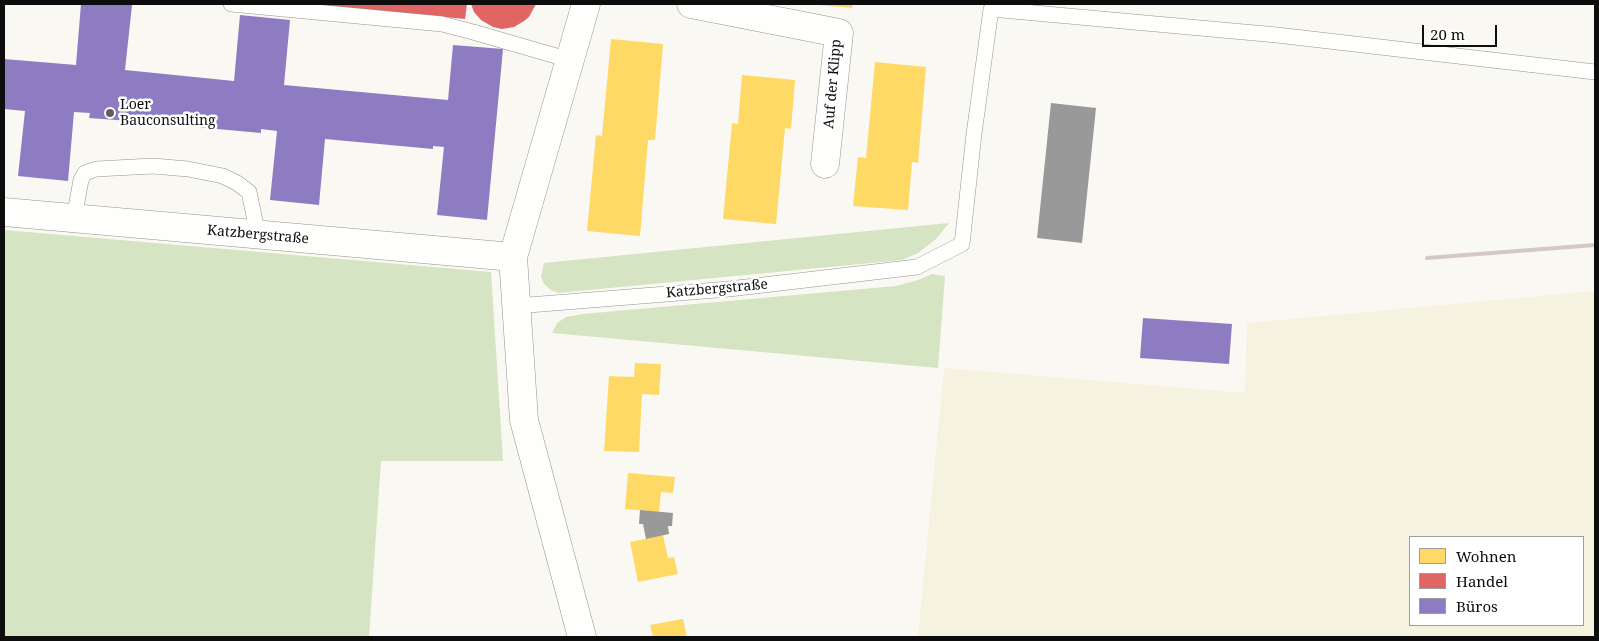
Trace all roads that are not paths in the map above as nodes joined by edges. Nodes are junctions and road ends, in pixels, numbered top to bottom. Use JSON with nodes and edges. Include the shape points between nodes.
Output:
{"nodes":[{"id":1,"x":231,"y":4,"type":"edge"},
{"id":2,"x":586,"y":4,"type":"edge"},
{"id":3,"x":691,"y":4,"type":"edge"},
{"id":4,"x":570,"y":60,"type":"junction"},
{"id":5,"x":1595,"y":72,"type":"edge"},
{"id":6,"x":825,"y":164,"type":"dead end"},
{"id":7,"x":4,"y":212,"type":"edge"},
{"id":8,"x":74,"y":218,"type":"junction"},
{"id":9,"x":258,"y":235,"type":"junction"},
{"id":10,"x":513,"y":257,"type":"junction"},
{"id":11,"x":516,"y":306,"type":"junction"},
{"id":12,"x":582,"y":637,"type":"edge"}],
"edges":[{"from":1,"to":4,"type":"lane","via":[[442,24]]},
{"from":2,"to":4,"type":"street"},
{"from":3,"to":6,"type":"street","name":"Auf der Klipp","via":[[839,34]]},
{"from":4,"to":10,"type":"street"},
{"from":5,"to":11,"type":"lane","name":"Katzbergstraße","via":[[1277,35],[992,9],[962,244],[918,267],[729,289]]},
{"from":7,"to":8,"type":"street","name":"Katzbergstraße"},
{"from":8,"to":9,"type":"street","name":"Katzbergstraße"},
{"from":8,"to":9,"type":"lane","via":[[85,173],[96,169],[153,166],[188,169],[223,176],[249,192]]},
{"from":9,"to":10,"type":"street","name":"Katzbergstraße"},
{"from":10,"to":11,"type":"street"},
{"from":11,"to":12,"type":"street","via":[[524,420]]}]}
